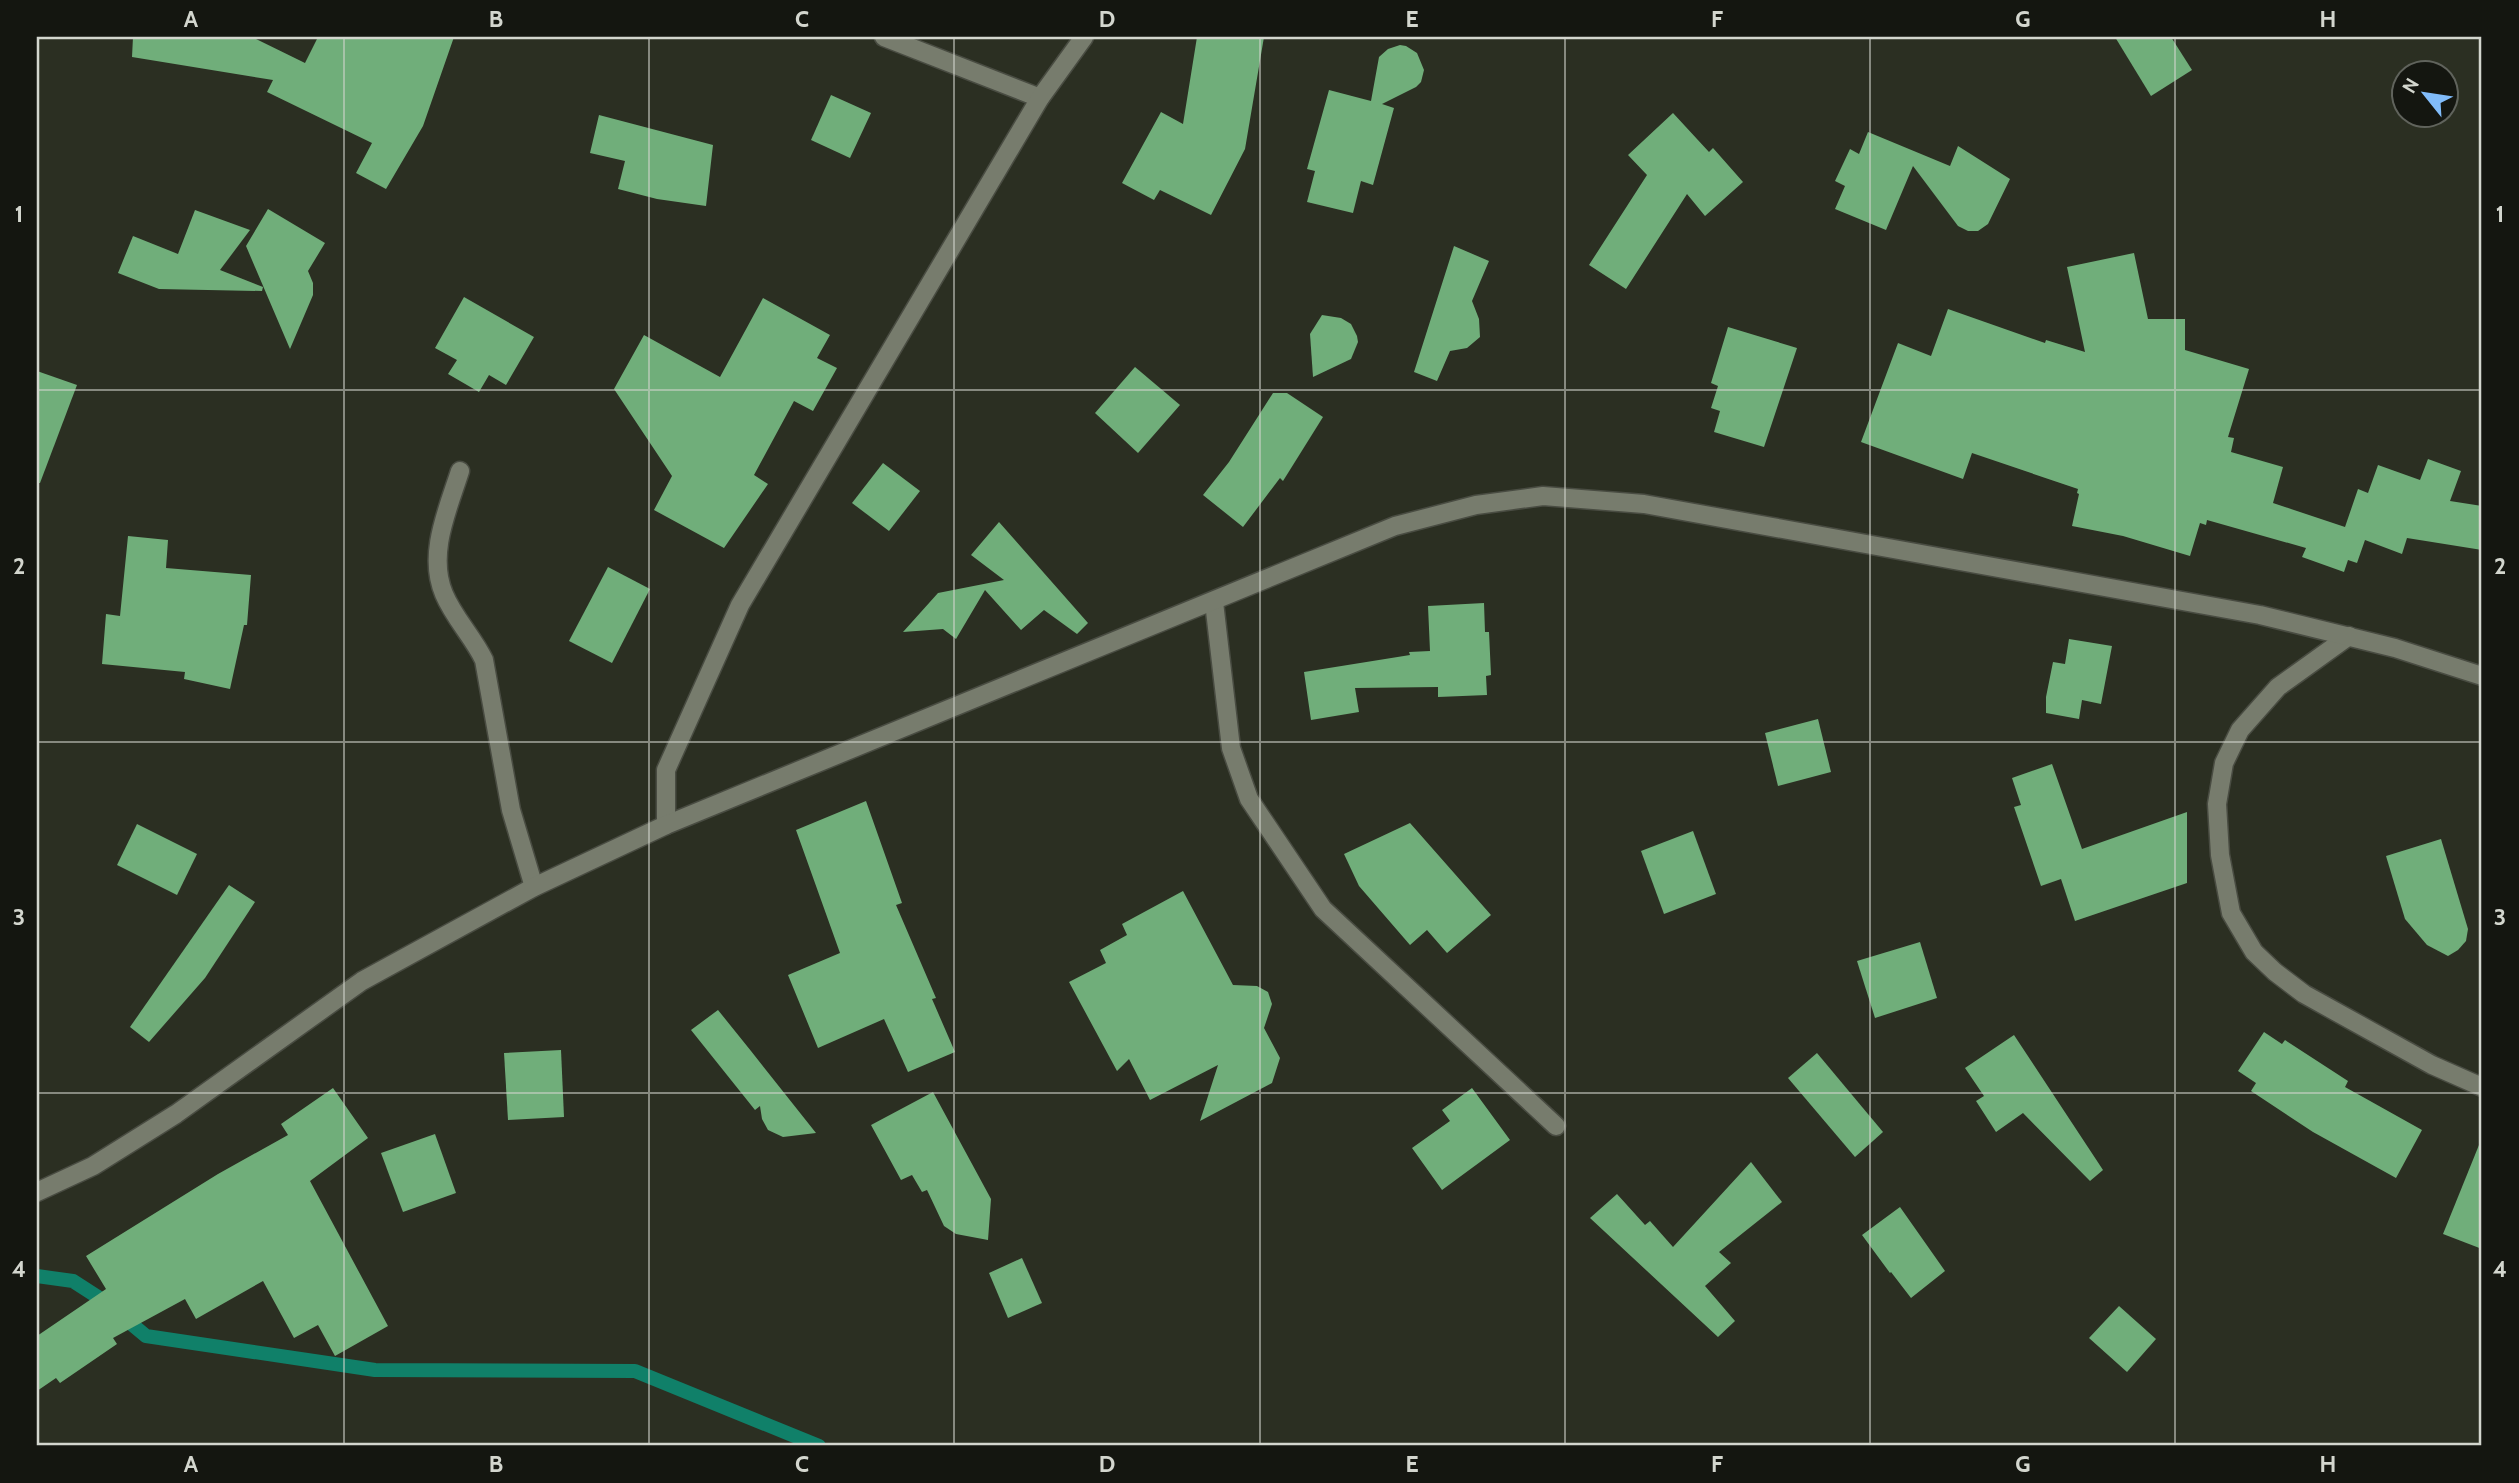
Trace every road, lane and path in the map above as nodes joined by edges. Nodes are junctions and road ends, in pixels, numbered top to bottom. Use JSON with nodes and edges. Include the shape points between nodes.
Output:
{"nodes":[{"id":1,"x":884,"y":37,"type":"edge"},
{"id":2,"x":1084,"y":37,"type":"edge"},
{"id":3,"x":1040,"y":99,"type":"junction"},
{"id":4,"x":460,"y":471,"type":"dead end"},
{"id":5,"x":1214,"y":602,"type":"junction"},
{"id":6,"x":2349,"y":636,"type":"junction"},
{"id":7,"x":2482,"y":677,"type":"edge"},
{"id":8,"x":666,"y":825,"type":"junction"},
{"id":9,"x":534,"y":887,"type":"junction"},
{"id":10,"x":2482,"y":1087,"type":"edge"},
{"id":11,"x":1556,"y":1126,"type":"dead end"},
{"id":12,"x":37,"y":1192,"type":"edge"}],
"edges":[{"from":1,"to":3,"type":"street"},
{"from":2,"to":3,"type":"street"},
{"from":3,"to":8,"type":"street","via":[[740,605],[666,770]]},
{"from":4,"to":9,"type":"street","via":[[440,535],[437,564],[444,593],[484,660],[511,810]]},
{"from":5,"to":6,"type":"street","via":[[1395,526],[1476,505],[1543,496],[1644,504],[2260,615]]},
{"from":5,"to":8,"type":"street"},
{"from":5,"to":11,"type":"street","via":[[1231,748],[1257,810],[1322,909]]},
{"from":6,"to":7,"type":"street"},
{"from":6,"to":10,"type":"street","via":[[2278,687],[2240,730],[2224,763],[2217,804],[2220,855],[2231,913],[2254,952],[2304,994],[2432,1065]]},
{"from":8,"to":9,"type":"street"},
{"from":9,"to":12,"type":"street","via":[[362,981],[176,1114],[93,1166]]}]}
